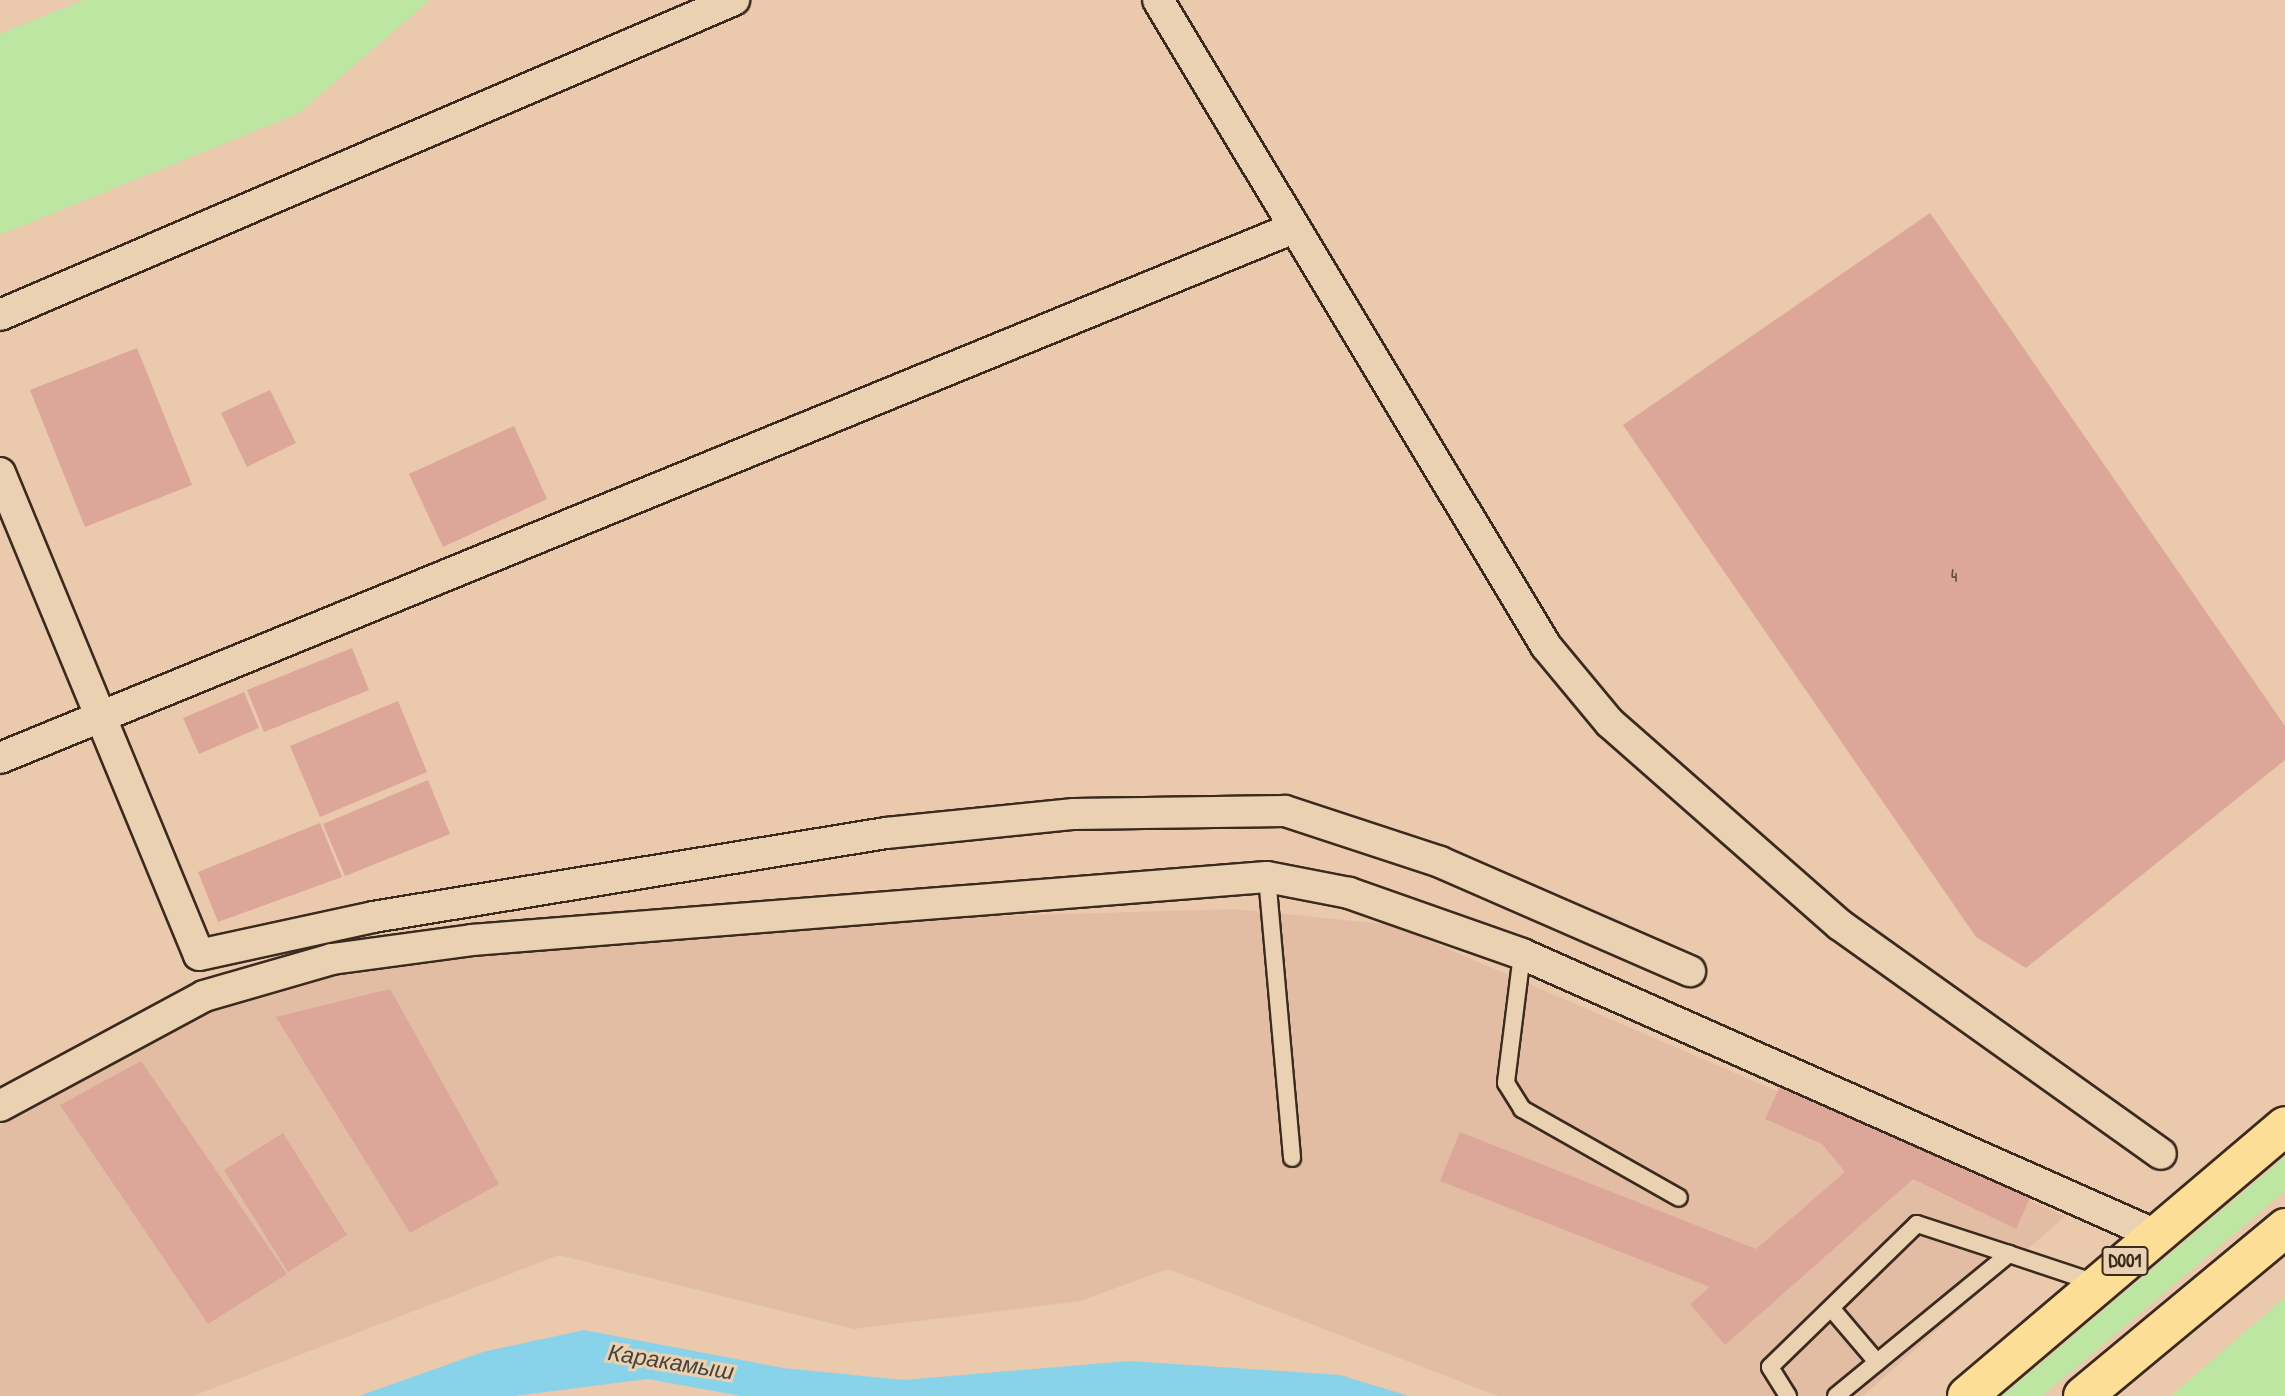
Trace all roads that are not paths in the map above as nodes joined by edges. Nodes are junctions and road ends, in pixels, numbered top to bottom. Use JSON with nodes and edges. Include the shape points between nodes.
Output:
{"nodes":[{"id":1,"x":734,"y":0,"type":"edge"},
{"id":2,"x":1158,"y":0,"type":"edge"},
{"id":3,"x":1291,"y":229,"type":"junction"},
{"id":4,"x":0,"y":314,"type":"edge"},
{"id":5,"x":0,"y":473,"type":"edge"},
{"id":6,"x":100,"y":718,"type":"junction"},
{"id":7,"x":0,"y":758,"type":"edge"},
{"id":8,"x":1267,"y":877,"type":"junction"},
{"id":9,"x":1521,"y":954,"type":"junction"},
{"id":10,"x":1690,"y":971,"type":"dead end"},
{"id":11,"x":0,"y":1106,"type":"edge"},
{"id":12,"x":2285,"y":1126,"type":"edge"},
{"id":13,"x":2161,"y":1154,"type":"dead end"},
{"id":14,"x":1292,"y":1158,"type":"dead end"},
{"id":15,"x":1679,"y":1198,"type":"dead end"},
{"id":16,"x":2285,"y":1228,"type":"edge"},
{"id":17,"x":2156,"y":1235,"type":"junction"},
{"id":18,"x":2009,"y":1254,"type":"junction"},
{"id":19,"x":2098,"y":1284,"type":"junction"},
{"id":20,"x":1831,"y":1308,"type":"junction"},
{"id":21,"x":1877,"y":1362,"type":"junction"},
{"id":22,"x":1787,"y":1396,"type":"edge"},
{"id":23,"x":1836,"y":1396,"type":"edge"},
{"id":24,"x":1967,"y":1396,"type":"edge"},
{"id":25,"x":2083,"y":1396,"type":"edge"}],
"edges":[{"from":1,"to":4,"type":"street"},
{"from":2,"to":3,"type":"street"},
{"from":3,"to":6,"type":"street"},
{"from":3,"to":13,"type":"street","via":[[1546,646],[1610,723],[1840,925]]},
{"from":5,"to":6,"type":"street"},
{"from":6,"to":7,"type":"street"},
{"from":6,"to":10,"type":"street","via":[[199,955],[373,917],[886,833],[1074,814],[1285,811],[1440,862]]},
{"from":8,"to":9,"type":"street","via":[[1349,893]]},
{"from":8,"to":11,"type":"street","via":[[472,940],[332,959],[204,996]]},
{"from":8,"to":14,"type":"lane"},
{"from":9,"to":15,"type":"lane","via":[[1506,1083],[1522,1109]]},
{"from":9,"to":17,"type":"street"},
{"from":12,"to":17,"type":"highway","number":"D001"},
{"from":16,"to":25,"type":"highway"},
{"from":17,"to":19,"type":"highway","number":"D001"},
{"from":18,"to":19,"type":"lane"},
{"from":18,"to":20,"type":"lane","via":[[1917,1224]]},
{"from":18,"to":21,"type":"lane"},
{"from":19,"to":24,"type":"highway","number":"D001"},
{"from":20,"to":21,"type":"lane"},
{"from":20,"to":22,"type":"lane","via":[[1770,1367]]},
{"from":21,"to":23,"type":"lane"}]}
